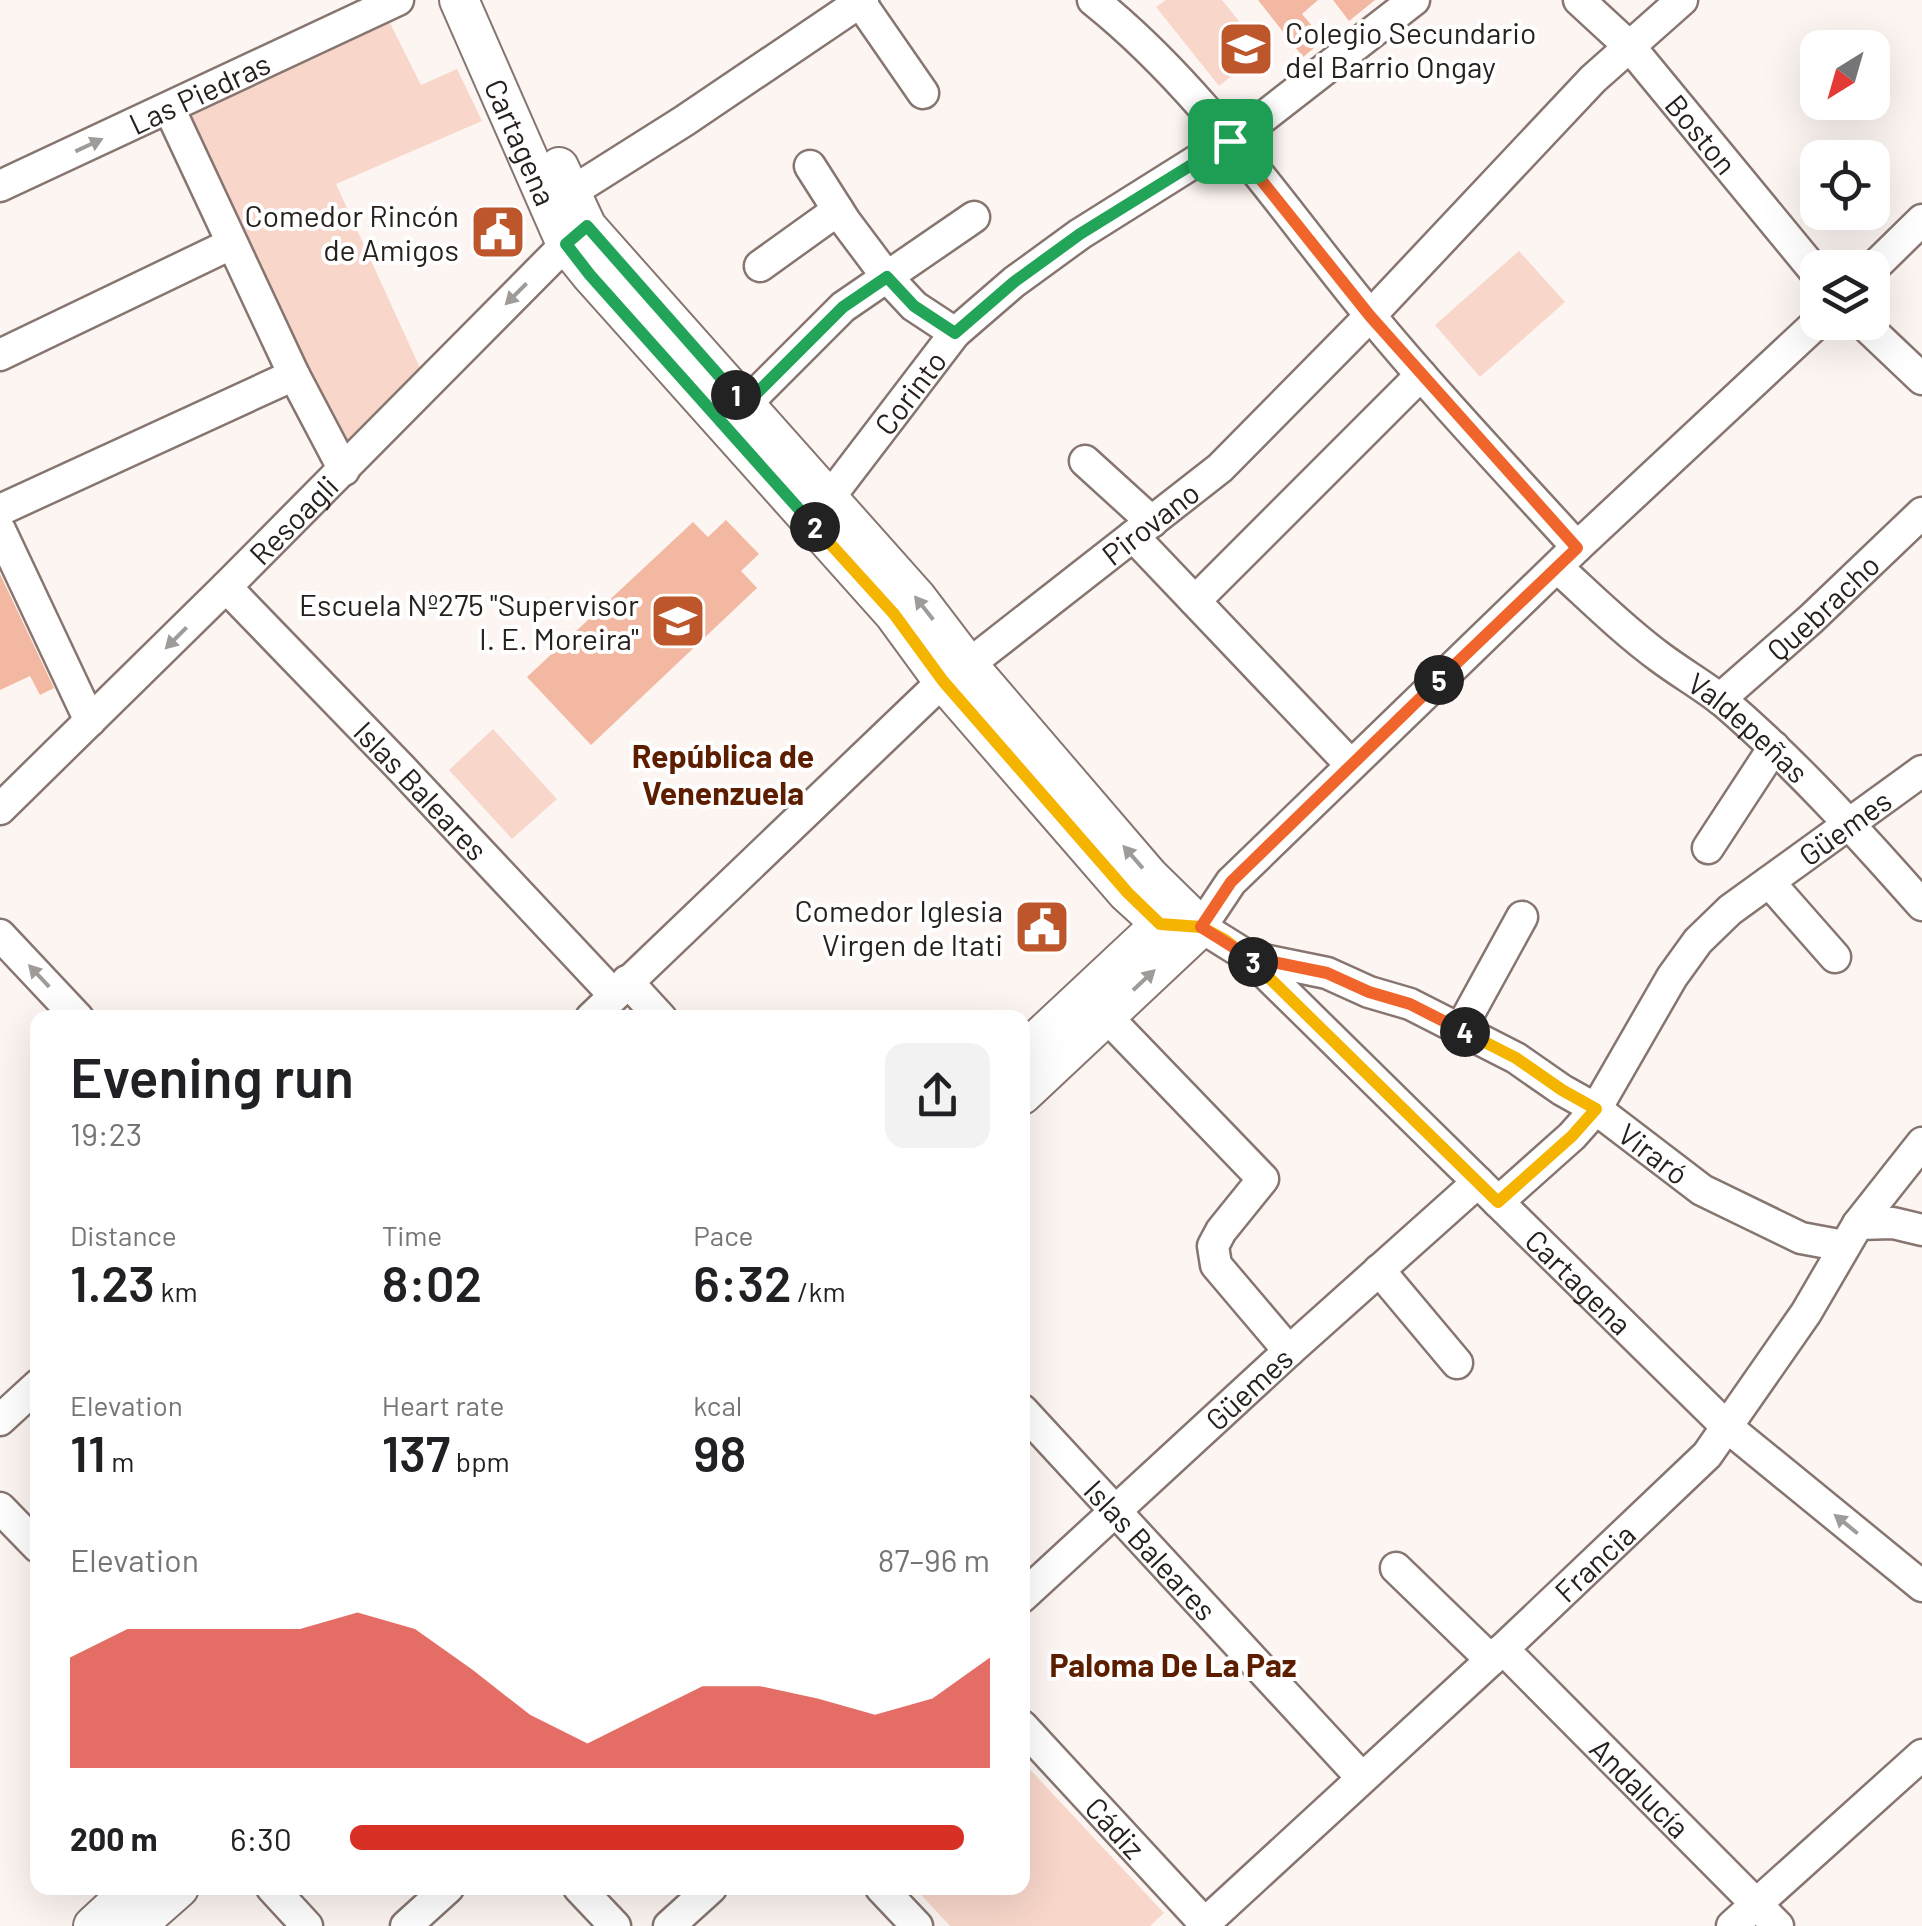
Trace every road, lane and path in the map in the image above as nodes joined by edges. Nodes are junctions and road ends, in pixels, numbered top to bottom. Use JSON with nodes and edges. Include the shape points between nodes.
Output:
{"nodes":[{"id":1,"x":398,"y":0,"type":"edge"},
{"id":2,"x":459,"y":0,"type":"edge"},
{"id":3,"x":488,"y":0,"type":"edge"},
{"id":4,"x":1093,"y":0,"type":"edge"},
{"id":5,"x":1414,"y":0,"type":"edge"},
{"id":6,"x":1579,"y":0,"type":"edge"},
{"id":7,"x":1682,"y":0,"type":"edge"},
{"id":8,"x":861,"y":1,"type":"edge"},
{"id":9,"x":1630,"y":48,"type":"junction"},
{"id":10,"x":923,"y":94,"type":"dead end"},
{"id":11,"x":170,"y":108,"type":"junction"},
{"id":12,"x":1230,"y":141,"type":"junction"},
{"id":13,"x":810,"y":166,"type":"dead end"},
{"id":14,"x":0,"y":186,"type":"edge"},
{"id":15,"x":838,"y":210,"type":"junction"},
{"id":16,"x":974,"y":218,"type":"dead end"},
{"id":17,"x":1922,"y":220,"type":"edge"},
{"id":18,"x":574,"y":221,"type":"junction"},
{"id":19,"x":231,"y":244,"type":"junction"},
{"id":20,"x":1890,"y":251,"type":"edge"},
{"id":21,"x":1800,"y":253,"type":"edge"},
{"id":22,"x":760,"y":266,"type":"dead end"},
{"id":23,"x":887,"y":277,"type":"junction"},
{"id":24,"x":1370,"y":316,"type":"junction"},
{"id":25,"x":955,"y":333,"type":"junction"},
{"id":26,"x":1800,"y":339,"type":"edge"},
{"id":27,"x":1881,"y":340,"type":"edge"},
{"id":28,"x":0,"y":356,"type":"edge"},
{"id":29,"x":294,"y":375,"type":"junction"},
{"id":30,"x":1422,"y":375,"type":"junction"},
{"id":31,"x":1922,"y":379,"type":"edge"},
{"id":32,"x":745,"y":405,"type":"junction"},
{"id":33,"x":1085,"y":460,"type":"dead end"},
{"id":34,"x":344,"y":470,"type":"junction"},
{"id":35,"x":818,"y":508,"type":"junction"},
{"id":36,"x":0,"y":510,"type":"edge"},
{"id":37,"x":1922,"y":513,"type":"edge"},
{"id":38,"x":1142,"y":529,"type":"junction"},
{"id":39,"x":0,"y":530,"type":"edge"},
{"id":40,"x":1567,"y":557,"type":"junction"},
{"id":41,"x":226,"y":587,"type":"junction"},
{"id":42,"x":1195,"y":601,"type":"junction"},
{"id":43,"x":956,"y":673,"type":"junction"},
{"id":44,"x":1720,"y":699,"type":"junction"},
{"id":45,"x":90,"y":721,"type":"junction"},
{"id":46,"x":1774,"y":748,"type":"junction"},
{"id":47,"x":1351,"y":764,"type":"junction"},
{"id":48,"x":1922,"y":771,"type":"edge"},
{"id":49,"x":0,"y":810,"type":"edge"},
{"id":50,"x":1851,"y":824,"type":"junction"},
{"id":51,"x":1708,"y":848,"type":"dead end"},
{"id":52,"x":1769,"y":882,"type":"junction"},
{"id":53,"x":1922,"y":905,"type":"edge"},
{"id":54,"x":1522,"y":917,"type":"dead end"},
{"id":55,"x":1180,"y":919,"type":"junction"},
{"id":56,"x":0,"y":935,"type":"edge"},
{"id":57,"x":1249,"y":957,"type":"junction"},
{"id":58,"x":1835,"y":957,"type":"dead end"},
{"id":59,"x":621,"y":988,"type":"junction"},
{"id":60,"x":70,"y":1010,"type":"edge"},
{"id":61,"x":598,"y":1010,"type":"edge"},
{"id":62,"x":651,"y":1010,"type":"edge"},
{"id":63,"x":1106,"y":1016,"type":"junction"},
{"id":64,"x":1460,"y":1030,"type":"junction"},
{"id":65,"x":1030,"y":1047,"type":"edge"},
{"id":66,"x":1030,"y":1087,"type":"edge"},
{"id":67,"x":1596,"y":1109,"type":"junction"},
{"id":68,"x":1922,"y":1142,"type":"edge"},
{"id":69,"x":1488,"y":1192,"type":"junction"},
{"id":70,"x":1922,"y":1230,"type":"edge"},
{"id":71,"x":1851,"y":1235,"type":"junction"},
{"id":72,"x":1379,"y":1270,"type":"junction"},
{"id":73,"x":1289,"y":1350,"type":"junction"},
{"id":74,"x":1457,"y":1363,"type":"dead end"},
{"id":75,"x":30,"y":1392,"type":"edge"},
{"id":76,"x":1030,"y":1419,"type":"edge"},
{"id":77,"x":0,"y":1420,"type":"edge"},
{"id":78,"x":1726,"y":1426,"type":"junction"},
{"id":79,"x":0,"y":1508,"type":"edge"},
{"id":80,"x":1115,"y":1511,"type":"junction"},
{"id":81,"x":30,"y":1540,"type":"edge"},
{"id":82,"x":1396,"y":1568,"type":"dead end"},
{"id":83,"x":1922,"y":1586,"type":"edge"},
{"id":84,"x":1030,"y":1591,"type":"edge"},
{"id":85,"x":1497,"y":1654,"type":"junction"},
{"id":86,"x":1030,"y":1735,"type":"edge"},
{"id":87,"x":1922,"y":1755,"type":"edge"},
{"id":88,"x":1362,"y":1778,"type":"junction"},
{"id":89,"x":126,"y":1895,"type":"edge"},
{"id":90,"x":171,"y":1895,"type":"edge"},
{"id":91,"x":278,"y":1895,"type":"edge"},
{"id":92,"x":440,"y":1895,"type":"edge"},
{"id":93,"x":585,"y":1895,"type":"edge"},
{"id":94,"x":703,"y":1895,"type":"edge"},
{"id":95,"x":888,"y":1895,"type":"edge"},
{"id":96,"x":1756,"y":1904,"type":"junction"},
{"id":97,"x":1205,"y":1925,"type":"edge"},
{"id":98,"x":93,"y":1926,"type":"edge"},
{"id":99,"x":136,"y":1926,"type":"edge"},
{"id":100,"x":307,"y":1926,"type":"edge"},
{"id":101,"x":406,"y":1926,"type":"edge"},
{"id":102,"x":615,"y":1926,"type":"edge"},
{"id":103,"x":669,"y":1926,"type":"edge"},
{"id":104,"x":917,"y":1926,"type":"edge"},
{"id":105,"x":1732,"y":1926,"type":"edge"},
{"id":106,"x":1778,"y":1926,"type":"edge"}],
"edges":[{"from":1,"to":11,"type":"street","name":"Las Piedras"},
{"from":2,"to":18,"type":"main road","name":"Cartagena"},
{"from":3,"to":18,"type":"main road","name":"Cartagena"},
{"from":4,"to":12,"type":"street","name":"Valdepeñas","via":[[1165,65]]},
{"from":5,"to":12,"type":"street","name":"Corinto"},
{"from":6,"to":9,"type":"street","name":"Boston"},
{"from":7,"to":9,"type":"street","name":"Pirovano"},
{"from":8,"to":10,"type":"street"},
{"from":8,"to":18,"type":"street","name":"Resoagli","via":[[684,121]]},
{"from":9,"to":21,"type":"street","name":"Boston"},
{"from":9,"to":24,"type":"street","name":"Pirovano"},
{"from":14,"to":11,"type":"street","name":"Las Piedras","one_way":true},
{"from":11,"to":19,"type":"street"},
{"from":12,"to":24,"type":"street","name":"Valdepeñas"},
{"from":12,"to":25,"type":"street","name":"Corinto","via":[[1080,234]]},
{"from":13,"to":15,"type":"street"},
{"from":15,"to":22,"type":"street"},
{"from":15,"to":23,"type":"street"},
{"from":16,"to":23,"type":"street"},
{"from":17,"to":20,"type":"street"},
{"from":18,"to":32,"type":"main road","name":"Cartagena"},
{"from":18,"to":34,"type":"street","name":"Resoagli","one_way":true},
{"from":18,"to":35,"type":"main road","name":"Cartagena","via":[[590,275]]},
{"from":19,"to":28,"type":"street"},
{"from":19,"to":29,"type":"street"},
{"from":23,"to":25,"type":"street","via":[[914,306]]},
{"from":23,"to":32,"type":"street","via":[[843,307]]},
{"from":24,"to":30,"type":"street","name":"Valdepeñas"},
{"from":24,"to":38,"type":"street","name":"Pirovano","via":[[1220,468]]},
{"from":25,"to":35,"type":"street","name":"Corinto"},
{"from":26,"to":40,"type":"street"},
{"from":27,"to":31,"type":"street"},
{"from":29,"to":34,"type":"street"},
{"from":29,"to":36,"type":"street"},
{"from":30,"to":40,"type":"street","name":"Valdepeñas"},
{"from":30,"to":42,"type":"street"},
{"from":32,"to":35,"type":"main road","name":"Cartagena"},
{"from":33,"to":38,"type":"street"},
{"from":34,"to":41,"type":"street","name":"Resoagli"},
{"from":35,"to":43,"type":"main road","name":"Cartagena","via":[[916,598]]},
{"from":37,"to":44,"type":"street","name":"Quebracho"},
{"from":38,"to":42,"type":"street"},
{"from":38,"to":43,"type":"street","name":"Pirovano"},
{"from":39,"to":45,"type":"street"},
{"from":40,"to":44,"type":"street","name":"Valdepeñas","via":[[1635,638]]},
{"from":40,"to":47,"type":"street"},
{"from":41,"to":45,"type":"street","name":"Resoagli","one_way":true},
{"from":41,"to":59,"type":"street","name":"Islas Baleares"},
{"from":42,"to":47,"type":"street"},
{"from":43,"to":55,"type":"main road","name":"Cartagena","via":[[1149,876]]},
{"from":43,"to":59,"type":"street","name":"Pirovano"},
{"from":44,"to":46,"type":"street","name":"Valdepeñas"},
{"from":45,"to":49,"type":"street","name":"Resoagli"},
{"from":46,"to":50,"type":"street","name":"Valdepeñas"},
{"from":46,"to":51,"type":"street"},
{"from":47,"to":55,"type":"street","via":[[1231,882]]},
{"from":48,"to":50,"type":"street","name":"Güemes"},
{"from":50,"to":52,"type":"street","name":"Güemes"},
{"from":50,"to":53,"type":"street","name":"Valdepeñas"},
{"from":52,"to":58,"type":"street"},
{"from":52,"to":67,"type":"street","name":"Güemes","via":[[1698,941]]},
{"from":54,"to":64,"type":"street"},
{"from":55,"to":57,"type":"street","name":"Cartagena"},
{"from":63,"to":55,"type":"main road","one_way":true},
{"from":55,"to":65,"type":"main road"},
{"from":60,"to":56,"type":"street","one_way":true},
{"from":57,"to":64,"type":"street","name":"Viraró","via":[[1327,973]]},
{"from":57,"to":69,"type":"street","name":"Cartagena"},
{"from":59,"to":61,"type":"street","name":"Pirovano"},
{"from":59,"to":62,"type":"street","name":"Islas Baleares"},
{"from":63,"to":66,"type":"main road"},
{"from":63,"to":73,"type":"street","via":[[1262,1179],[1213,1246],[1216,1265]]},
{"from":64,"to":67,"type":"street","name":"Viraró"},
{"from":67,"to":69,"type":"street","name":"Güemes","via":[[1572,1136]]},
{"from":67,"to":71,"type":"street","name":"Viraró","via":[[1702,1190],[1801,1238]]},
{"from":68,"to":71,"type":"street","name":"Francia"},
{"from":69,"to":72,"type":"street","name":"Güemes"},
{"from":69,"to":78,"type":"street","name":"Cartagena"},
{"from":70,"to":71,"type":"street","name":"Viraró","via":[[1893,1224]]},
{"from":71,"to":78,"type":"street","name":"Francia","via":[[1806,1313]]},
{"from":72,"to":73,"type":"street","name":"Güemes"},
{"from":72,"to":74,"type":"street"},
{"from":73,"to":80,"type":"street","name":"Güemes"},
{"from":75,"to":77,"type":"street"},
{"from":76,"to":80,"type":"street","name":"Islas Baleares"},
{"from":83,"to":78,"type":"street","name":"Cartagena","one_way":true},
{"from":78,"to":85,"type":"street","name":"Francia","via":[[1707,1455]]},
{"from":79,"to":81,"type":"street"},
{"from":80,"to":84,"type":"street","name":"Güemes"},
{"from":80,"to":88,"type":"street","name":"Islas Baleares"},
{"from":82,"to":85,"type":"street","name":"Andalucía"},
{"from":85,"to":88,"type":"street","name":"Francia"},
{"from":85,"to":96,"type":"street","name":"Andalucía"},
{"from":86,"to":97,"type":"street","name":"Cádiz"},
{"from":87,"to":96,"type":"street"},
{"from":88,"to":97,"type":"street","name":"Francia"},
{"from":89,"to":98,"type":"main road"},
{"from":90,"to":99,"type":"main road"},
{"from":91,"to":100,"type":"street"},
{"from":92,"to":101,"type":"street"},
{"from":93,"to":102,"type":"street"},
{"from":94,"to":103,"type":"street"},
{"from":95,"to":104,"type":"street"},
{"from":96,"to":105,"type":"street"},
{"from":96,"to":106,"type":"street","name":"Andalucía"}]}
